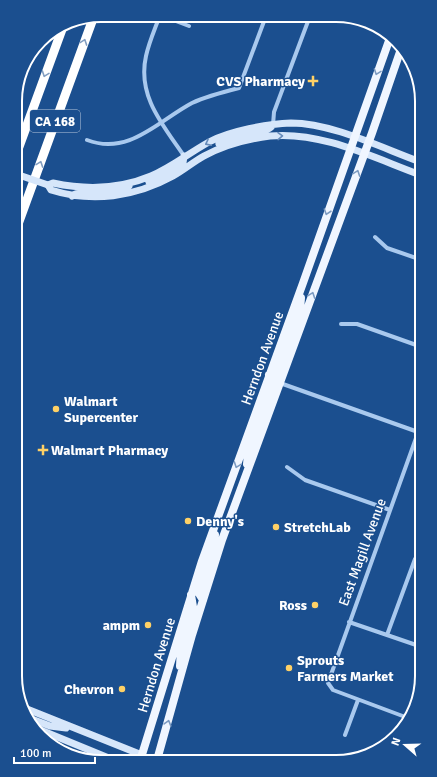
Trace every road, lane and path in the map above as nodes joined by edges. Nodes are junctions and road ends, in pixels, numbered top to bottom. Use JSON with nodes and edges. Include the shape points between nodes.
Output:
{"nodes":[{"id":1,"x":158,"y":22,"type":"edge"},
{"id":2,"x":179,"y":22,"type":"edge"},
{"id":3,"x":264,"y":22,"type":"edge"},
{"id":4,"x":308,"y":22,"type":"edge"},
{"id":5,"x":91,"y":23,"type":"edge"},
{"id":6,"x":190,"y":26,"type":"dead end"},
{"id":7,"x":60,"y":34,"type":"edge"},
{"id":8,"x":388,"y":42,"type":"edge"},
{"id":9,"x":399,"y":54,"type":"edge"},
{"id":10,"x":162,"y":123,"type":"junction"},
{"id":11,"x":272,"y":125,"type":"junction"},
{"id":12,"x":22,"y":138,"type":"edge"},
{"id":13,"x":354,"y":138,"type":"junction"},
{"id":14,"x":87,"y":140,"type":"dead end"},
{"id":15,"x":368,"y":143,"type":"junction"},
{"id":16,"x":350,"y":149,"type":"junction"},
{"id":17,"x":364,"y":154,"type":"junction"},
{"id":18,"x":184,"y":156,"type":"junction"},
{"id":19,"x":205,"y":156,"type":"junction"},
{"id":20,"x":415,"y":160,"type":"edge"},
{"id":21,"x":415,"y":173,"type":"edge"},
{"id":22,"x":22,"y":176,"type":"edge"},
{"id":23,"x":142,"y":179,"type":"junction"},
{"id":24,"x":48,"y":185,"type":"junction"},
{"id":25,"x":120,"y":195,"type":"junction"},
{"id":26,"x":72,"y":196,"type":"junction"},
{"id":27,"x":22,"y":213,"type":"edge"},
{"id":28,"x":375,"y":237,"type":"dead end"},
{"id":29,"x":415,"y":258,"type":"edge"},
{"id":30,"x":303,"y":283,"type":"junction"},
{"id":31,"x":341,"y":324,"type":"dead end"},
{"id":32,"x":415,"y":345,"type":"edge"},
{"id":33,"x":269,"y":376,"type":"junction"},
{"id":34,"x":280,"y":383,"type":"junction"},
{"id":35,"x":415,"y":431,"type":"edge"},
{"id":36,"x":415,"y":440,"type":"edge"},
{"id":37,"x":287,"y":467,"type":"dead end"},
{"id":38,"x":245,"y":479,"type":"junction"},
{"id":39,"x":390,"y":510,"type":"junction"},
{"id":40,"x":216,"y":522,"type":"junction"},
{"id":41,"x":415,"y":559,"type":"dead end"},
{"id":42,"x":191,"y":594,"type":"junction"},
{"id":43,"x":203,"y":600,"type":"junction"},
{"id":44,"x":349,"y":622,"type":"junction"},
{"id":45,"x":387,"y":635,"type":"junction"},
{"id":46,"x":415,"y":645,"type":"edge"},
{"id":47,"x":179,"y":682,"type":"junction"},
{"id":48,"x":358,"y":700,"type":"junction"},
{"id":49,"x":30,"y":710,"type":"edge"},
{"id":50,"x":404,"y":716,"type":"edge"},
{"id":51,"x":35,"y":720,"type":"edge"},
{"id":52,"x":78,"y":729,"type":"junction"},
{"id":53,"x":47,"y":733,"type":"edge"},
{"id":54,"x":345,"y":735,"type":"dead end"},
{"id":55,"x":101,"y":755,"type":"edge"},
{"id":56,"x":134,"y":755,"type":"edge"},
{"id":57,"x":142,"y":755,"type":"edge"},
{"id":58,"x":158,"y":755,"type":"edge"}],
"edges":[{"from":1,"to":10,"type":"street","via":[[146,56],[144,76],[147,98]]},
{"from":2,"to":6,"type":"street"},
{"from":3,"to":10,"type":"street","via":[[239,88],[202,99]]},
{"from":4,"to":11,"type":"street","via":[[274,112]]},
{"from":27,"to":5,"type":"highway","number":"CA 168","one_way":true},
{"from":7,"to":12,"type":"highway","number":"CA 168","one_way":true},
{"from":8,"to":13,"type":"main road","name":"Herndon Avenue","one_way":true},
{"from":9,"to":15,"type":"main road","name":"Herndon Avenue"},
{"from":10,"to":14,"type":"street","via":[[132,140],[115,144],[104,145]]},
{"from":10,"to":18,"type":"street"},
{"from":11,"to":13,"type":"main road","via":[[312,125]]},
{"from":11,"to":18,"type":"main road","one_way":true,"via":[[226,135]]},
{"from":11,"to":19,"type":"main road","via":[[267,131],[221,143]]},
{"from":13,"to":15,"type":"main road"},
{"from":13,"to":16,"type":"main road","name":"Herndon Avenue"},
{"from":15,"to":17,"type":"main road","name":"Herndon Avenue"},
{"from":15,"to":20,"type":"main road"},
{"from":16,"to":17,"type":"main road"},
{"from":19,"to":16,"type":"main road","one_way":true,"via":[[235,143],[278,135],[315,138]]},
{"from":16,"to":30,"type":"main road","name":"Herndon Avenue","one_way":true},
{"from":17,"to":21,"type":"main road"},
{"from":34,"to":17,"type":"main road","name":"Herndon Avenue","one_way":true},
{"from":18,"to":23,"type":"main road"},
{"from":18,"to":25,"type":"main road","via":[[183,163],[175,170]]},
{"from":19,"to":25,"type":"main road","via":[[168,179]]},
{"from":22,"to":24,"type":"main road","bridge":true},
{"from":23,"to":24,"type":"main road","via":[[96,188],[53,183]]},
{"from":23,"to":26,"type":"main road","via":[[121,189],[77,192]]},
{"from":24,"to":26,"type":"main road","via":[[51,190]]},
{"from":25,"to":26,"type":"main road"},
{"from":28,"to":29,"type":"street","via":[[387,248]]},
{"from":30,"to":33,"type":"main road","name":"Herndon Avenue"},
{"from":30,"to":34,"type":"main road","via":[[300,310],[276,376]]},
{"from":31,"to":32,"type":"street","via":[[357,324]]},
{"from":33,"to":38,"type":"main road","via":[[272,385],[248,453]]},
{"from":33,"to":40,"type":"main road","name":"Herndon Avenue","one_way":true},
{"from":34,"to":35,"type":"street"},
{"from":34,"to":38,"type":"main road","name":"Herndon Avenue"},
{"from":36,"to":39,"type":"street","name":"East Magill Avenue"},
{"from":37,"to":39,"type":"street","via":[[305,480]]},
{"from":38,"to":43,"type":"main road","name":"Herndon Avenue"},
{"from":39,"to":44,"type":"street","name":"East Magill Avenue"},
{"from":40,"to":42,"type":"main road","name":"Herndon Avenue"},
{"from":40,"to":43,"type":"main road","via":[[214,546],[198,592]]},
{"from":41,"to":45,"type":"street"},
{"from":42,"to":47,"type":"main road","via":[[193,608],[181,648]]},
{"from":42,"to":57,"type":"main road","name":"Herndon Avenue"},
{"from":43,"to":47,"type":"main road","name":"Herndon Avenue"},
{"from":44,"to":45,"type":"street"},
{"from":44,"to":48,"type":"street","name":"East Magill Avenue","via":[[328,679],[328,686]]},
{"from":45,"to":46,"type":"street"},
{"from":58,"to":47,"type":"main road","name":"Herndon Avenue","one_way":true},
{"from":48,"to":50,"type":"street"},
{"from":48,"to":54,"type":"street"},
{"from":49,"to":52,"type":"main road"},
{"from":51,"to":52,"type":"main road","via":[[50,726]]},
{"from":52,"to":56,"type":"main road"},
{"from":53,"to":55,"type":"main road"}]}
